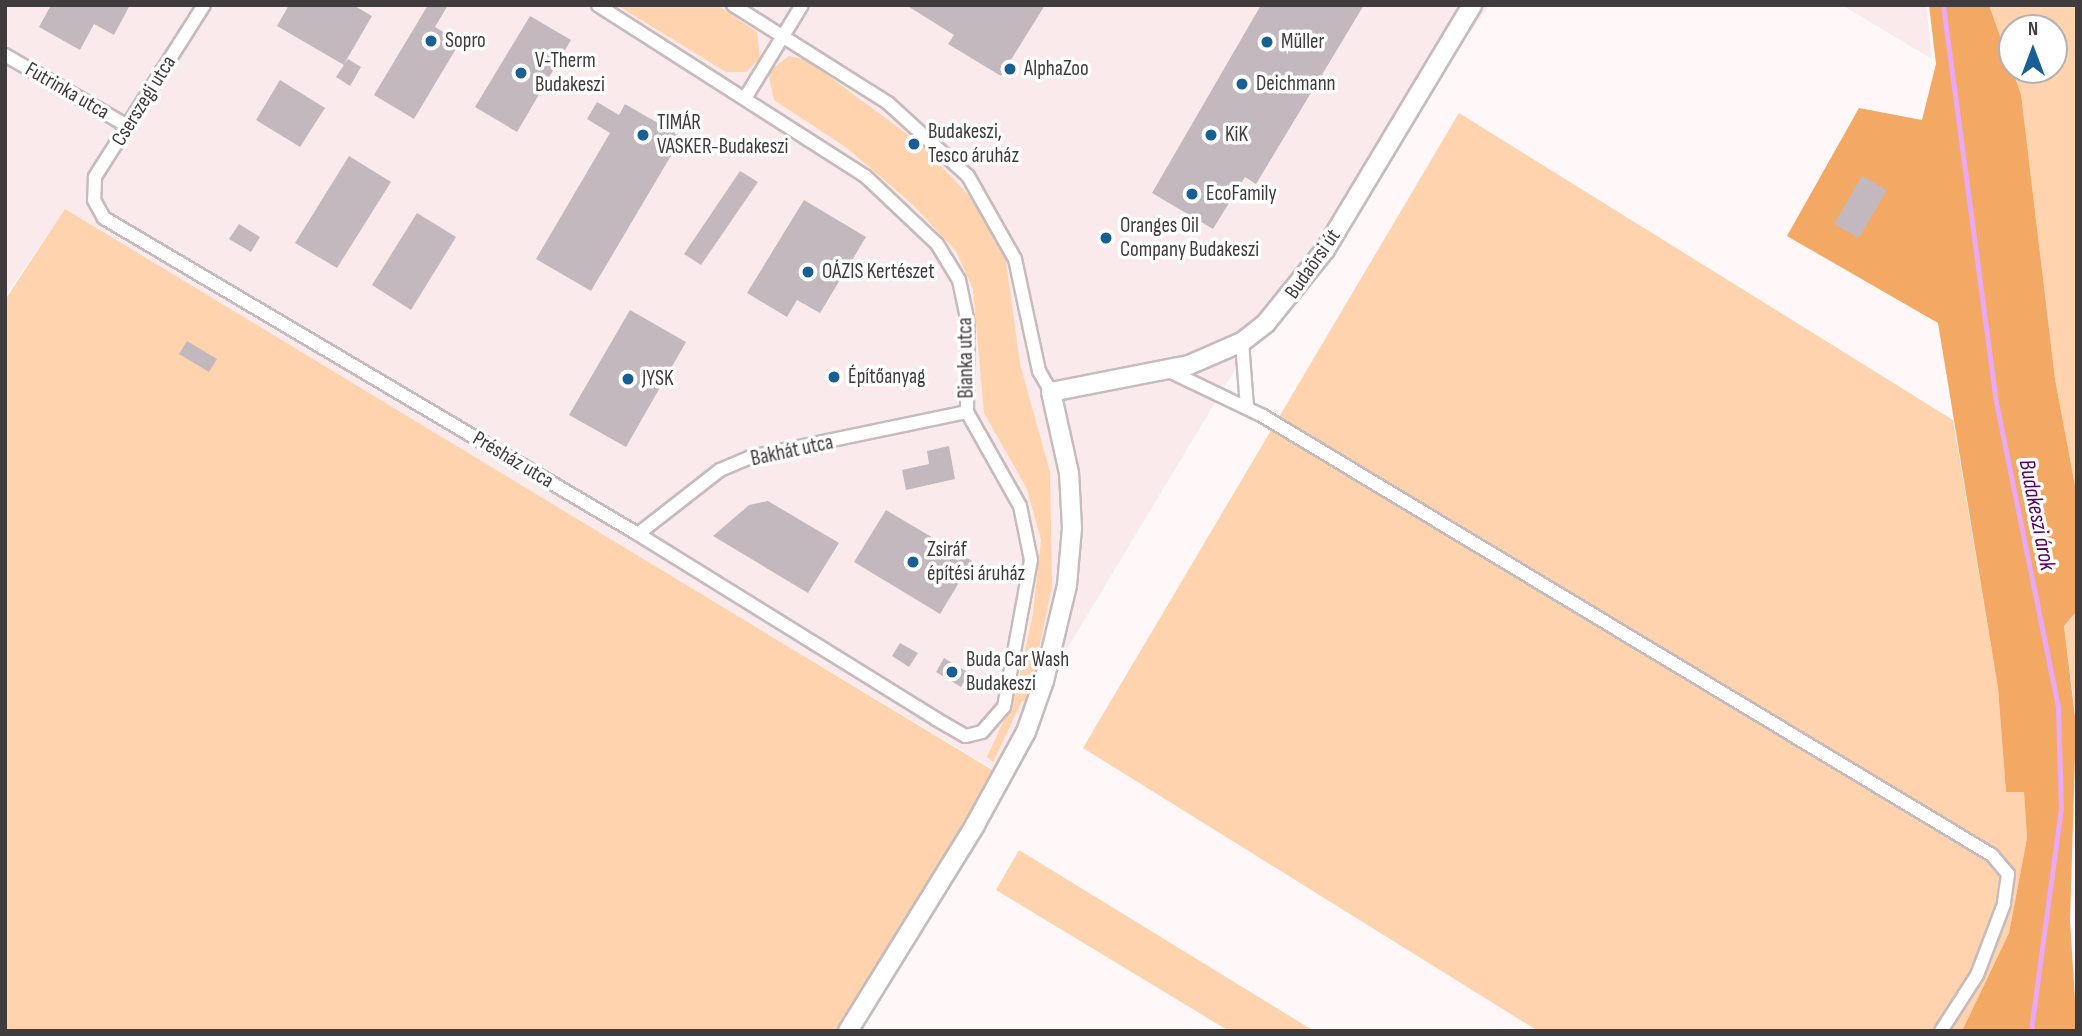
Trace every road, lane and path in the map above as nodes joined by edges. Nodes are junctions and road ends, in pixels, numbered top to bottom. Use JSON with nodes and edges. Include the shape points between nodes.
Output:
{"nodes":[{"id":1,"x":204,"y":5,"type":"edge"},
{"id":2,"x":598,"y":5,"type":"edge"},
{"id":3,"x":733,"y":5,"type":"edge"},
{"id":4,"x":802,"y":5,"type":"edge"},
{"id":5,"x":1472,"y":5,"type":"edge"},
{"id":6,"x":783,"y":36,"type":"junction"},
{"id":7,"x":5,"y":55,"type":"edge"},
{"id":8,"x":747,"y":95,"type":"junction"},
{"id":9,"x":129,"y":127,"type":"junction"},
{"id":10,"x":94,"y":200,"type":"joint"},
{"id":11,"x":1242,"y":342,"type":"junction"},
{"id":12,"x":1165,"y":369,"type":"junction"},
{"id":13,"x":1051,"y":392,"type":"junction"},
{"id":14,"x":1247,"y":407,"type":"junction"},
{"id":15,"x":967,"y":412,"type":"junction"},
{"id":16,"x":638,"y":534,"type":"junction"},
{"id":17,"x":936,"y":719,"type":"joint"},
{"id":18,"x":848,"y":1031,"type":"edge"},
{"id":19,"x":1941,"y":1031,"type":"edge"}],
"edges":[{"from":1,"to":9,"type":"street","name":"Cserszegi utca"},
{"from":2,"to":8,"type":"street","name":"Bianka utca"},
{"from":3,"to":6,"type":"street"},
{"from":4,"to":6,"type":"street"},
{"from":5,"to":11,"type":"main road","name":"Budaörsi út","via":[[1307,277]]},
{"from":6,"to":8,"type":"street"},
{"from":6,"to":13,"type":"street","via":[[888,103],[968,176],[1015,259],[1039,371]]},
{"from":7,"to":9,"type":"street","name":"Futrinka utca"},
{"from":8,"to":15,"type":"street","name":"Bianka utca","via":[[865,176],[937,244],[959,280],[964,303]]},
{"from":9,"to":10,"type":"street","name":"Cserszegi utca","via":[[96,177]]},
{"from":10,"to":16,"type":"street","name":"Présház utca","via":[[104,218]]},
{"from":11,"to":12,"type":"main road","name":"Budaörsi út"},
{"from":11,"to":14,"type":"street"},
{"from":12,"to":13,"type":"main road","name":"Budaörsi út"},
{"from":12,"to":14,"type":"street"},
{"from":13,"to":18,"type":"main road","via":[[1069,473],[1072,528],[1067,585],[1044,681],[1026,732],[975,825]]},
{"from":14,"to":19,"type":"street","via":[[1992,855],[2008,874],[2004,904],[1977,975]]},
{"from":15,"to":16,"type":"street","name":"Bakhát utca","via":[[751,457],[720,470]]},
{"from":15,"to":17,"type":"street","name":"Bianka utca","via":[[1029,531],[1028,594],[1004,707],[993,724],[966,736]]},
{"from":16,"to":17,"type":"street","name":"Présház utca"}]}
